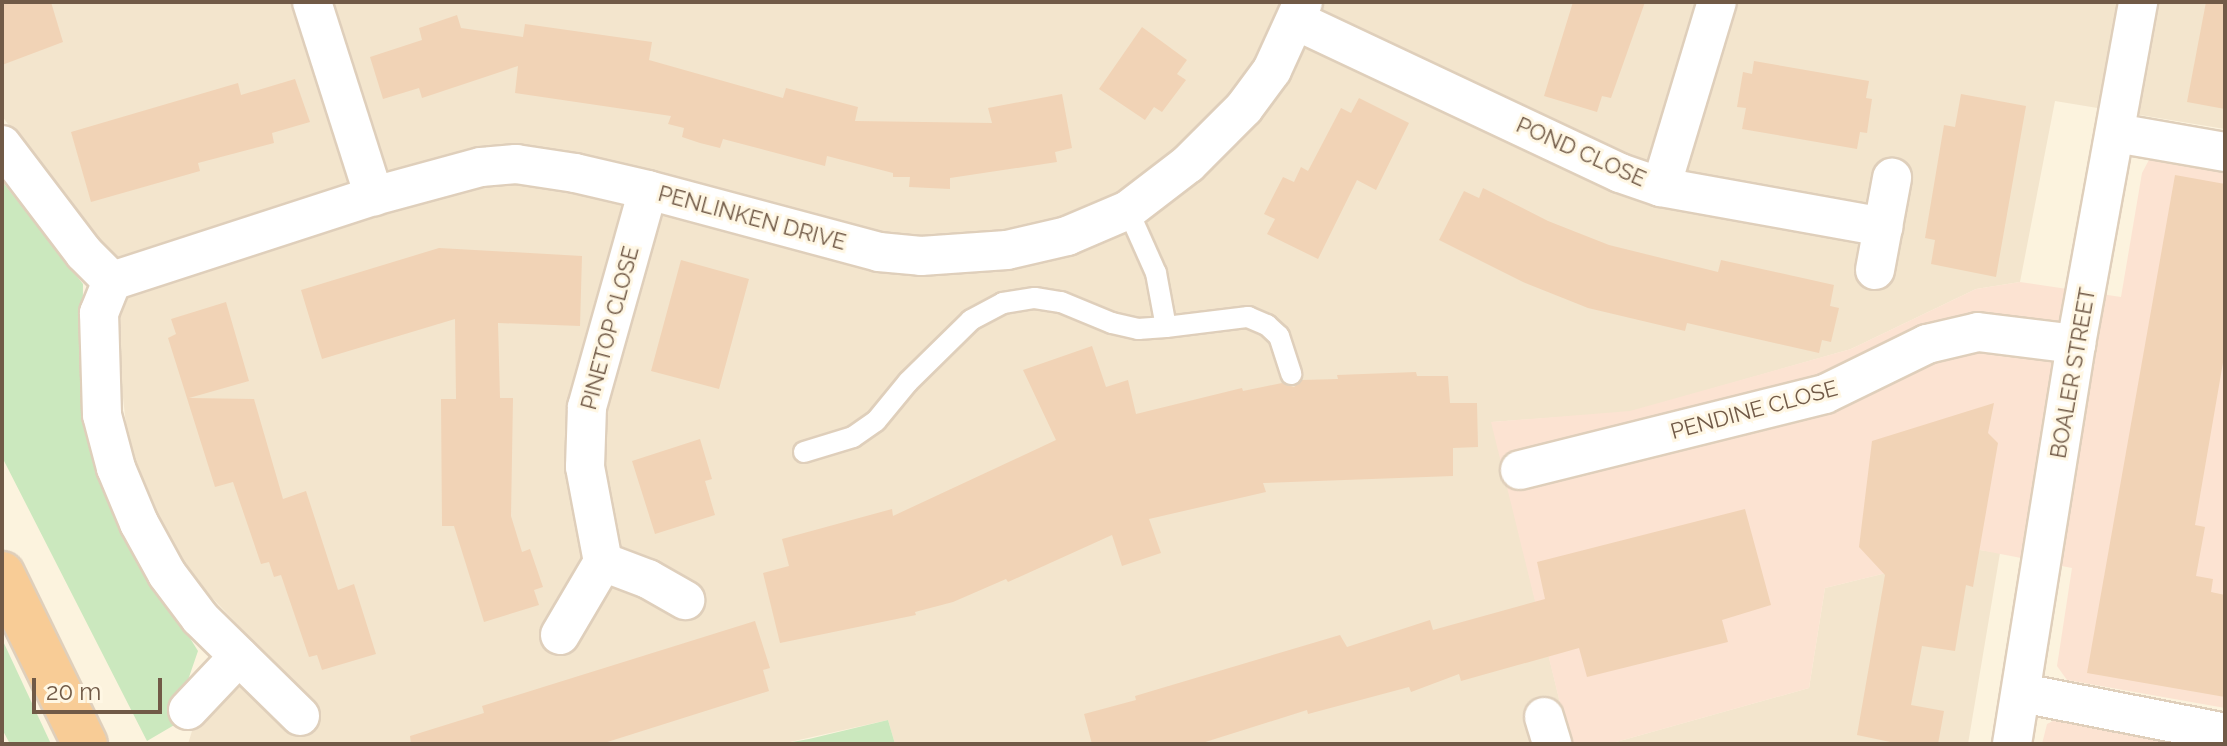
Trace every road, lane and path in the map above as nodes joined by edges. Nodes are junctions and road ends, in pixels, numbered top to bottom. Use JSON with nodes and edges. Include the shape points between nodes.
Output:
{"nodes":[{"id":1,"x":312,"y":2,"type":"edge"},
{"id":2,"x":1717,"y":2,"type":"edge"},
{"id":3,"x":2138,"y":2,"type":"edge"},
{"id":4,"x":1300,"y":12,"type":"edge"},
{"id":5,"x":2116,"y":133,"type":"junction"},
{"id":6,"x":2,"y":145,"type":"edge"},
{"id":7,"x":2225,"y":152,"type":"edge"},
{"id":8,"x":1892,"y":178,"type":"dead end"},
{"id":9,"x":1661,"y":187,"type":"junction"},
{"id":10,"x":648,"y":190,"type":"junction"},
{"id":11,"x":374,"y":196,"type":"junction"},
{"id":12,"x":1128,"y":210,"type":"junction"},
{"id":13,"x":1883,"y":227,"type":"junction"},
{"id":14,"x":1875,"y":270,"type":"dead end"},
{"id":15,"x":112,"y":281,"type":"junction"},
{"id":16,"x":1166,"y":327,"type":"junction"},
{"id":17,"x":2076,"y":344,"type":"junction"},
{"id":18,"x":1291,"y":374,"type":"dead end"},
{"id":19,"x":804,"y":452,"type":"dead end"},
{"id":20,"x":1520,"y":470,"type":"dead end"},
{"id":21,"x":603,"y":562,"type":"junction"},
{"id":22,"x":2,"y":574,"type":"edge"},
{"id":23,"x":685,"y":600,"type":"dead end"},
{"id":24,"x":560,"y":635,"type":"dead end"},
{"id":25,"x":239,"y":656,"type":"junction"},
{"id":26,"x":2022,"y":693,"type":"junction"},
{"id":27,"x":188,"y":710,"type":"dead end"},
{"id":28,"x":300,"y":716,"type":"dead end"},
{"id":29,"x":2225,"y":733,"type":"edge"},
{"id":30,"x":85,"y":744,"type":"edge"},
{"id":31,"x":2012,"y":744,"type":"edge"}],
"edges":[{"from":1,"to":11,"type":"street"},
{"from":2,"to":9,"type":"street"},
{"from":3,"to":5,"type":"street","name":"BOALER STREET"},
{"from":4,"to":9,"type":"street","name":"POND CLOSE","via":[[1620,173]]},
{"from":4,"to":12,"type":"street","name":"PENLINKEN DRIVE","via":[[1272,70],[1244,108],[1188,164]]},
{"from":5,"to":7,"type":"street"},
{"from":5,"to":17,"type":"street","name":"BOALER STREET"},
{"from":6,"to":15,"type":"street","via":[[84,253]]},
{"from":8,"to":13,"type":"street"},
{"from":9,"to":13,"type":"street","name":"POND CLOSE"},
{"from":10,"to":11,"type":"street","name":"PENLINKEN DRIVE","via":[[516,164],[481,167]]},
{"from":10,"to":12,"type":"street","name":"PENLINKEN DRIVE","via":[[879,252],[921,256],[1007,250],[1067,236]]},
{"from":10,"to":21,"type":"street","name":"PINETOP CLOSE","via":[[587,407],[585,467]]},
{"from":11,"to":15,"type":"street","name":"PENLINKEN DRIVE"},
{"from":12,"to":16,"type":"lane","via":[[1156,273]]},
{"from":13,"to":14,"type":"street"},
{"from":15,"to":25,"type":"street","via":[[99,313],[98,346],[102,415],[116,468],[167,574],[200,618]]},
{"from":16,"to":18,"type":"lane","via":[[1248,317],[1279,336]]},
{"from":16,"to":19,"type":"lane","via":[[1138,329],[1035,298],[1003,303],[971,320],[876,421],[853,437]]},
{"from":17,"to":20,"type":"street","name":"PENDINE CLOSE","via":[[1978,332],[1927,344],[1825,394]]},
{"from":17,"to":26,"type":"street","name":"BOALER STREET"},
{"from":21,"to":23,"type":"street"},
{"from":21,"to":24,"type":"street"},
{"from":22,"to":30,"type":"highway"},
{"from":25,"to":27,"type":"street"},
{"from":25,"to":28,"type":"street"},
{"from":26,"to":29,"type":"street"},
{"from":26,"to":31,"type":"street","name":"BOALER STREET"}]}
